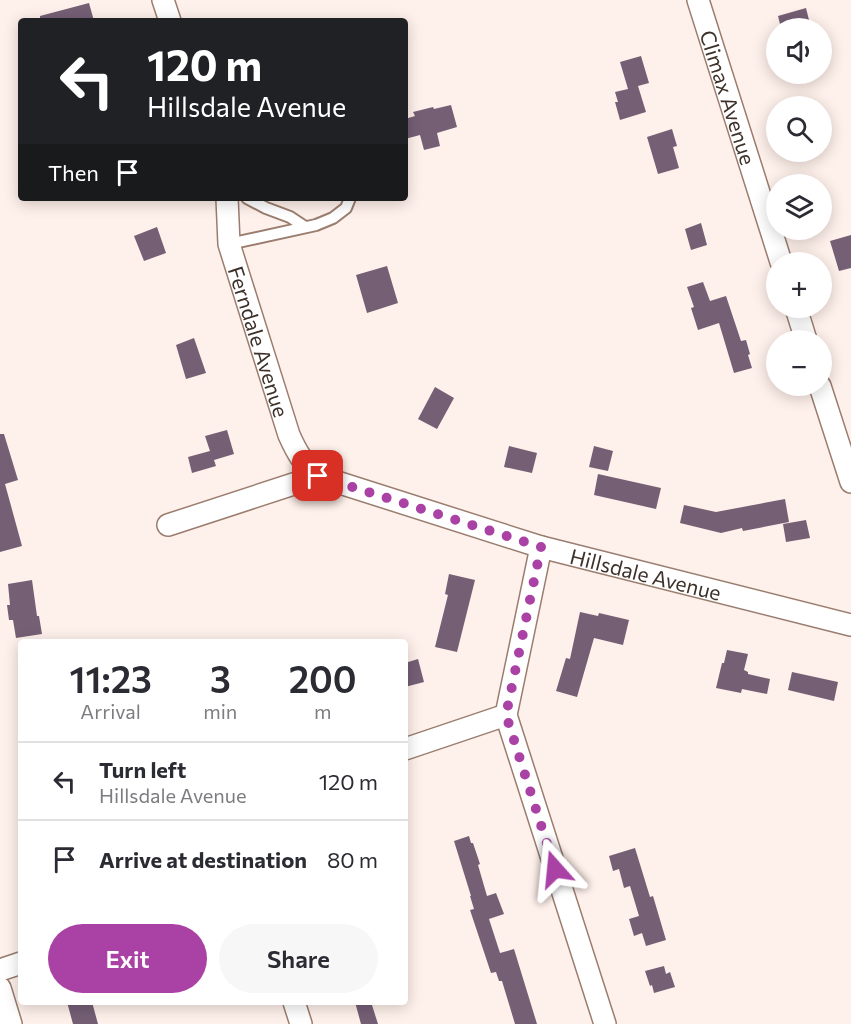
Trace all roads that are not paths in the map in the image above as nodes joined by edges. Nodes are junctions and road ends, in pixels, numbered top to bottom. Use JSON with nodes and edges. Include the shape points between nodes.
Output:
{"nodes":[{"id":1,"x":163,"y":0,"type":"edge"},
{"id":2,"x":698,"y":0,"type":"edge"},
{"id":3,"x":169,"y":18,"type":"edge"},
{"id":4,"x":227,"y":201,"type":"edge"},
{"id":5,"x":253,"y":201,"type":"edge"},
{"id":6,"x":349,"y":201,"type":"edge"},
{"id":7,"x":304,"y":227,"type":"junction"},
{"id":8,"x":230,"y":244,"type":"junction"},
{"id":9,"x":779,"y":252,"type":"edge"},
{"id":10,"x":823,"y":396,"type":"edge"},
{"id":11,"x":318,"y":476,"type":"junction"},
{"id":12,"x":851,"y":482,"type":"edge"},
{"id":13,"x":168,"y":525,"type":"dead end"},
{"id":14,"x":541,"y":547,"type":"junction"},
{"id":15,"x":851,"y":625,"type":"edge"},
{"id":16,"x":506,"y":715,"type":"junction"},
{"id":17,"x":408,"y":747,"type":"edge"},
{"id":18,"x":18,"y":964,"type":"edge"},
{"id":19,"x":0,"y":970,"type":"edge"},
{"id":20,"x":0,"y":988,"type":"edge"},
{"id":21,"x":295,"y":1005,"type":"edge"},
{"id":22,"x":11,"y":1024,"type":"edge"},
{"id":23,"x":301,"y":1024,"type":"edge"},
{"id":24,"x":605,"y":1024,"type":"edge"}],
"edges":[{"from":1,"to":3,"type":"street"},
{"from":2,"to":9,"type":"street","name":"Climax Avenue"},
{"from":4,"to":8,"type":"street","name":"Ferndale Avenue"},
{"from":5,"to":7,"type":"lane","via":[[290,216]]},
{"from":6,"to":7,"type":"lane","via":[[333,218]]},
{"from":7,"to":8,"type":"lane"},
{"from":8,"to":11,"type":"street","name":"Ferndale Avenue","via":[[289,435],[305,465]]},
{"from":10,"to":12,"type":"street"},
{"from":11,"to":13,"type":"street"},
{"from":11,"to":14,"type":"street","name":"Hillsdale Avenue"},
{"from":14,"to":15,"type":"street","name":"Hillsdale Avenue"},
{"from":14,"to":16,"type":"street"},
{"from":16,"to":17,"type":"street"},
{"from":16,"to":24,"type":"street"},
{"from":18,"to":19,"type":"street"},
{"from":20,"to":22,"type":"street"},
{"from":21,"to":23,"type":"street"}]}
